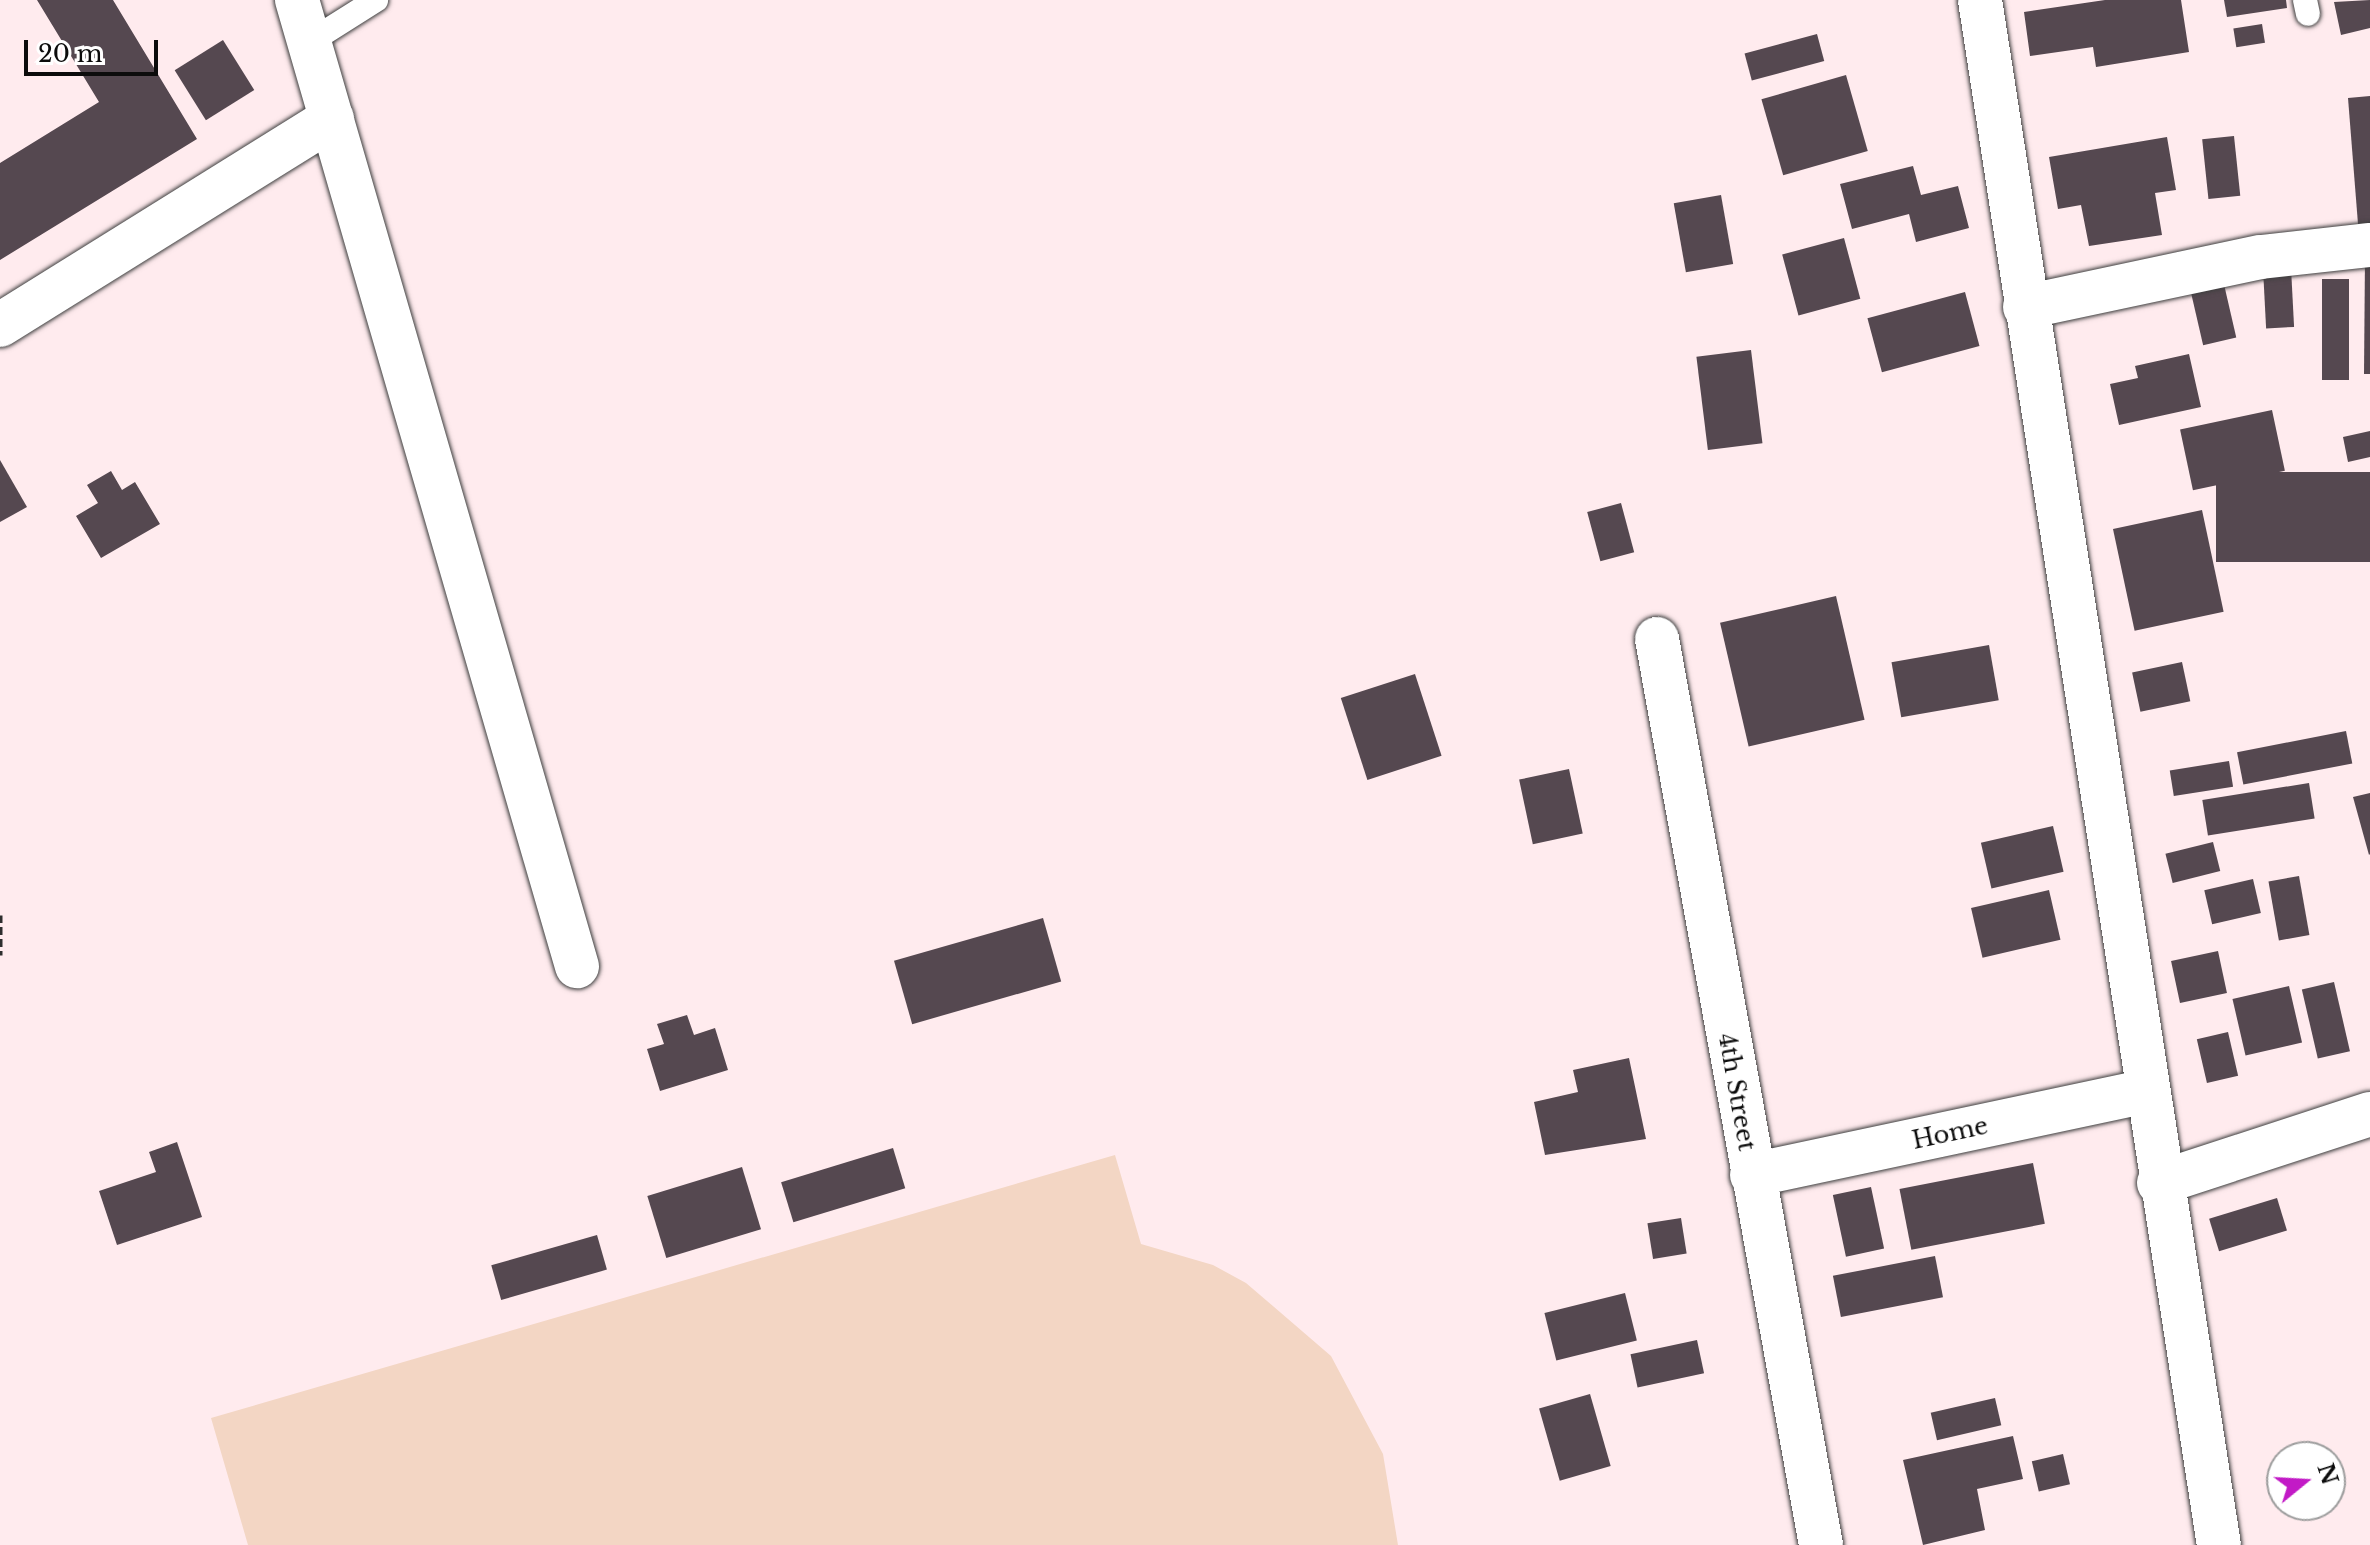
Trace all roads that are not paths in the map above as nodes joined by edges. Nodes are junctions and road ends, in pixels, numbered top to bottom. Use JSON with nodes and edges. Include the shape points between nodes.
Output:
{"nodes":[{"id":1,"x":297,"y":0,"type":"edge"},
{"id":2,"x":376,"y":0,"type":"edge"},
{"id":3,"x":1980,"y":0,"type":"edge"},
{"id":4,"x":311,"y":41,"type":"junction"},
{"id":5,"x":332,"y":118,"type":"junction"},
{"id":6,"x":2370,"y":245,"type":"edge"},
{"id":7,"x":2025,"y":307,"type":"junction"},
{"id":8,"x":0,"y":325,"type":"edge"},
{"id":9,"x":1657,"y":639,"type":"dead end"},
{"id":10,"x":577,"y":966,"type":"dead end"},
{"id":11,"x":2147,"y":1091,"type":"junction"},
{"id":12,"x":2370,"y":1114,"type":"edge"},
{"id":13,"x":1752,"y":1175,"type":"junction"},
{"id":14,"x":2159,"y":1183,"type":"junction"},
{"id":15,"x":1821,"y":1545,"type":"edge"},
{"id":16,"x":2219,"y":1545,"type":"edge"}],
"edges":[{"from":1,"to":4,"type":"street"},
{"from":2,"to":4,"type":"lane"},
{"from":3,"to":7,"type":"street"},
{"from":4,"to":5,"type":"street"},
{"from":5,"to":8,"type":"street"},
{"from":5,"to":10,"type":"street"},
{"from":6,"to":7,"type":"street","via":[[2261,257]]},
{"from":7,"to":11,"type":"street"},
{"from":9,"to":13,"type":"street","name":"4th Street"},
{"from":11,"to":13,"type":"street","name":"Home"},
{"from":11,"to":14,"type":"street"},
{"from":12,"to":14,"type":"street"},
{"from":13,"to":15,"type":"street","name":"4th Street"},
{"from":14,"to":16,"type":"street"}]}
